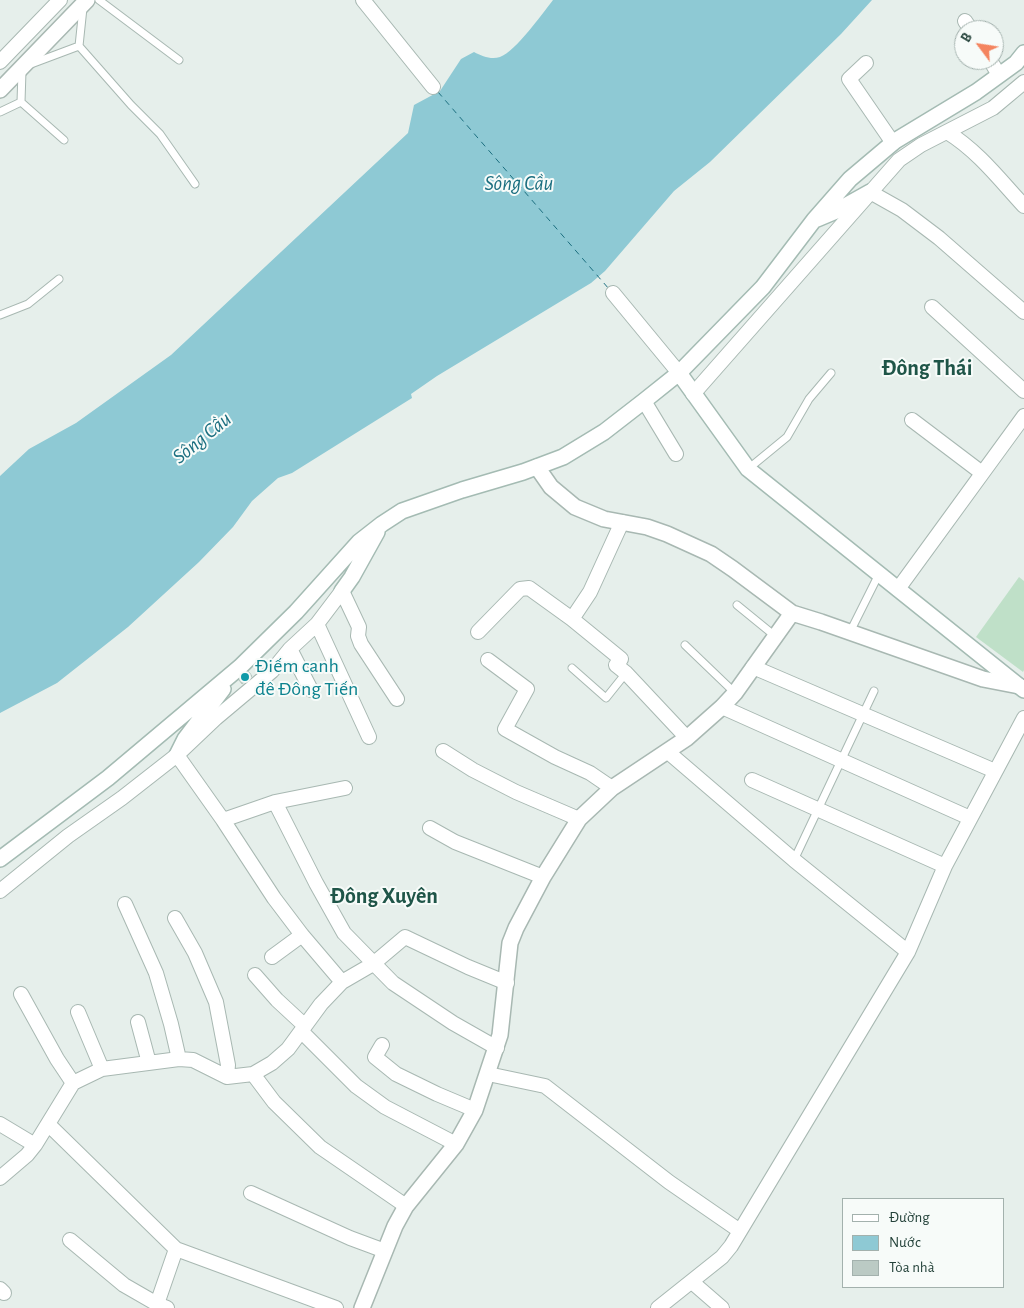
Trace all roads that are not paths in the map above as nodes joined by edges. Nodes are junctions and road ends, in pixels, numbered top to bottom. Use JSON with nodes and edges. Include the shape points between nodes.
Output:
{"nodes":[{"id":1,"x":60,"y":0,"type":"edge"},
{"id":2,"x":99,"y":0,"type":"edge"},
{"id":3,"x":362,"y":0,"type":"edge"},
{"id":4,"x":85,"y":2,"type":"edge"},
{"id":5,"x":79,"y":46,"type":"junction"},
{"id":6,"x":1024,"y":53,"type":"edge"},
{"id":7,"x":179,"y":60,"type":"dead end"},
{"id":8,"x":0,"y":62,"type":"edge"},
{"id":9,"x":866,"y":62,"type":"dead end"},
{"id":10,"x":22,"y":67,"type":"junction"},
{"id":11,"x":996,"y":70,"type":"edge"},
{"id":12,"x":999,"y":75,"type":"junction"},
{"id":13,"x":1024,"y":82,"type":"edge"},
{"id":14,"x":434,"y":87,"type":"dead end"},
{"id":15,"x":0,"y":90,"type":"edge"},
{"id":16,"x":21,"y":102,"type":"junction"},
{"id":17,"x":0,"y":112,"type":"edge"},
{"id":18,"x":947,"y":132,"type":"junction"},
{"id":19,"x":64,"y":140,"type":"dead end"},
{"id":20,"x":893,"y":143,"type":"junction"},
{"id":21,"x":195,"y":184,"type":"dead end"},
{"id":22,"x":870,"y":192,"type":"junction"},
{"id":23,"x":1024,"y":206,"type":"edge"},
{"id":24,"x":814,"y":220,"type":"junction"},
{"id":25,"x":59,"y":279,"type":"dead end"},
{"id":26,"x":613,"y":293,"type":"dead end"},
{"id":27,"x":932,"y":307,"type":"dead end"},
{"id":28,"x":1023,"y":308,"type":"edge"},
{"id":29,"x":0,"y":314,"type":"edge"},
{"id":30,"x":679,"y":373,"type":"junction"},
{"id":31,"x":831,"y":373,"type":"dead end"},
{"id":32,"x":1024,"y":392,"type":"edge"},
{"id":33,"x":694,"y":394,"type":"junction"},
{"id":34,"x":644,"y":401,"type":"junction"},
{"id":35,"x":1024,"y":416,"type":"edge"},
{"id":36,"x":912,"y":420,"type":"dead end"},
{"id":37,"x":676,"y":454,"type":"dead end"},
{"id":38,"x":537,"y":467,"type":"junction"},
{"id":39,"x":748,"y":469,"type":"junction"},
{"id":40,"x":982,"y":473,"type":"junction"},
{"id":41,"x":622,"y":522,"type":"junction"},
{"id":42,"x":382,"y":524,"type":"junction"},
{"id":43,"x":879,"y":574,"type":"junction"},
{"id":44,"x":898,"y":589,"type":"junction"},
{"id":45,"x":342,"y":591,"type":"junction"},
{"id":46,"x":737,"y":604,"type":"dead end"},
{"id":47,"x":792,"y":613,"type":"junction"},
{"id":48,"x":572,"y":619,"type":"junction"},
{"id":49,"x":317,"y":624,"type":"junction"},
{"id":50,"x":478,"y":632,"type":"dead end"},
{"id":51,"x":850,"y":632,"type":"junction"},
{"id":52,"x":775,"y":636,"type":"junction"},
{"id":53,"x":685,"y":645,"type":"dead end"},
{"id":54,"x":290,"y":649,"type":"junction"},
{"id":55,"x":488,"y":660,"type":"dead end"},
{"id":56,"x":240,"y":667,"type":"junction"},
{"id":57,"x":753,"y":667,"type":"junction"},
{"id":58,"x":572,"y":668,"type":"dead end"},
{"id":59,"x":626,"y":673,"type":"junction"},
{"id":60,"x":1022,"y":685,"type":"edge"},
{"id":61,"x":311,"y":690,"type":"dead end"},
{"id":62,"x":874,"y":691,"type":"dead end"},
{"id":63,"x":735,"y":693,"type":"junction"},
{"id":64,"x":397,"y":699,"type":"dead end"},
{"id":65,"x":722,"y":707,"type":"junction"},
{"id":66,"x":862,"y":713,"type":"junction"},
{"id":67,"x":1024,"y":718,"type":"edge"},
{"id":68,"x":370,"y":737,"type":"dead end"},
{"id":69,"x":687,"y":738,"type":"junction"},
{"id":70,"x":443,"y":751,"type":"dead end"},
{"id":71,"x":668,"y":752,"type":"junction"},
{"id":72,"x":177,"y":755,"type":"junction"},
{"id":73,"x":840,"y":760,"type":"junction"},
{"id":74,"x":995,"y":771,"type":"junction"},
{"id":75,"x":752,"y":780,"type":"dead end"},
{"id":76,"x":345,"y":788,"type":"dead end"},
{"id":77,"x":612,"y":788,"type":"junction"},
{"id":78,"x":275,"y":802,"type":"junction"},
{"id":79,"x":819,"y":810,"type":"junction"},
{"id":80,"x":970,"y":818,"type":"junction"},
{"id":81,"x":579,"y":819,"type":"junction"},
{"id":82,"x":223,"y":820,"type":"junction"},
{"id":83,"x":430,"y":828,"type":"dead end"},
{"id":84,"x":0,"y":859,"type":"edge"},
{"id":85,"x":794,"y":860,"type":"junction"},
{"id":86,"x":946,"y":866,"type":"junction"},
{"id":87,"x":543,"y":877,"type":"junction"},
{"id":88,"x":0,"y":891,"type":"edge"},
{"id":89,"x":125,"y":904,"type":"dead end"},
{"id":90,"x":174,"y":918,"type":"dead end"},
{"id":91,"x":302,"y":936,"type":"junction"},
{"id":92,"x":908,"y":952,"type":"junction"},
{"id":93,"x":272,"y":958,"type":"dead end"},
{"id":94,"x":373,"y":964,"type":"junction"},
{"id":95,"x":255,"y":975,"type":"dead end"},
{"id":96,"x":342,"y":982,"type":"junction"},
{"id":97,"x":507,"y":983,"type":"junction"},
{"id":98,"x":21,"y":994,"type":"dead end"},
{"id":99,"x":78,"y":1012,"type":"dead end"},
{"id":100,"x":138,"y":1022,"type":"dead end"},
{"id":101,"x":303,"y":1028,"type":"junction"},
{"id":102,"x":382,"y":1045,"type":"dead end"},
{"id":103,"x":496,"y":1048,"type":"junction"},
{"id":104,"x":179,"y":1059,"type":"junction"},
{"id":105,"x":149,"y":1063,"type":"junction"},
{"id":106,"x":102,"y":1069,"type":"junction"},
{"id":107,"x":254,"y":1074,"type":"junction"},
{"id":108,"x":488,"y":1074,"type":"junction"},
{"id":109,"x":226,"y":1077,"type":"junction"},
{"id":110,"x":73,"y":1083,"type":"junction"},
{"id":111,"x":475,"y":1110,"type":"junction"},
{"id":112,"x":0,"y":1124,"type":"edge"},
{"id":113,"x":48,"y":1124,"type":"junction"},
{"id":114,"x":456,"y":1144,"type":"junction"},
{"id":115,"x":35,"y":1145,"type":"junction"},
{"id":116,"x":0,"y":1178,"type":"edge"},
{"id":117,"x":251,"y":1193,"type":"dead end"},
{"id":118,"x":406,"y":1206,"type":"junction"},
{"id":119,"x":740,"y":1231,"type":"junction"},
{"id":120,"x":70,"y":1240,"type":"dead end"},
{"id":121,"x":176,"y":1249,"type":"junction"},
{"id":122,"x":385,"y":1251,"type":"junction"},
{"id":123,"x":692,"y":1282,"type":"junction"},
{"id":124,"x":162,"y":1306,"type":"edge"},
{"id":125,"x":336,"y":1308,"type":"edge"},
{"id":126,"x":362,"y":1308,"type":"edge"},
{"id":127,"x":658,"y":1308,"type":"edge"},
{"id":128,"x":722,"y":1308,"type":"edge"}],
"edges":[{"from":1,"to":8,"type":"street"},
{"from":2,"to":7,"type":"lane"},
{"from":3,"to":14,"type":"street"},
{"from":4,"to":5,"type":"lane"},
{"from":4,"to":10,"type":"main road"},
{"from":5,"to":10,"type":"lane"},
{"from":5,"to":21,"type":"lane","via":[[160,134]]},
{"from":6,"to":12,"type":"main road"},
{"from":9,"to":20,"type":"street","via":[[849,79]]},
{"from":10,"to":15,"type":"main road"},
{"from":10,"to":16,"type":"lane"},
{"from":11,"to":12,"type":"street"},
{"from":12,"to":20,"type":"main road"},
{"from":13,"to":18,"type":"street","via":[[993,108]]},
{"from":16,"to":17,"type":"lane"},
{"from":16,"to":19,"type":"lane"},
{"from":18,"to":22,"type":"street","via":[[899,160]]},
{"from":18,"to":23,"type":"street","via":[[964,142]]},
{"from":20,"to":24,"type":"main road","via":[[850,180]]},
{"from":22,"to":24,"type":"main road"},
{"from":22,"to":28,"type":"street","via":[[902,210],[939,238]]},
{"from":22,"to":33,"type":"street"},
{"from":24,"to":30,"type":"main road","via":[[763,287]]},
{"from":25,"to":29,"type":"lane","via":[[28,304]]},
{"from":26,"to":30,"type":"street"},
{"from":27,"to":32,"type":"street"},
{"from":30,"to":33,"type":"main road"},
{"from":30,"to":34,"type":"main road"},
{"from":31,"to":39,"type":"lane","via":[[808,399],[787,437]]},
{"from":33,"to":39,"type":"main road"},
{"from":34,"to":37,"type":"street"},
{"from":34,"to":38,"type":"main road","via":[[579,449]]},
{"from":35,"to":40,"type":"street"},
{"from":36,"to":40,"type":"street"},
{"from":38,"to":41,"type":"main road","via":[[551,487],[575,507]]},
{"from":38,"to":42,"type":"main road","via":[[429,501],[402,511]]},
{"from":39,"to":43,"type":"main road"},
{"from":40,"to":44,"type":"street"},
{"from":41,"to":47,"type":"main road","via":[[660,532],[711,554]]},
{"from":41,"to":48,"type":"street","via":[[590,592]]},
{"from":42,"to":45,"type":"main road"},
{"from":42,"to":56,"type":"main road","via":[[360,542]]},
{"from":43,"to":44,"type":"main road"},
{"from":43,"to":51,"type":"lane"},
{"from":44,"to":60,"type":"main road"},
{"from":45,"to":49,"type":"street"},
{"from":45,"to":64,"type":"street","via":[[359,627],[361,644]]},
{"from":46,"to":52,"type":"lane"},
{"from":47,"to":51,"type":"main road"},
{"from":47,"to":52,"type":"main road"},
{"from":48,"to":50,"type":"street","via":[[529,588],[520,590]]},
{"from":48,"to":59,"type":"street","via":[[621,660],[616,665]]},
{"from":49,"to":54,"type":"street"},
{"from":49,"to":68,"type":"street"},
{"from":51,"to":60,"type":"main road","via":[[983,679]]},
{"from":52,"to":57,"type":"main road"},
{"from":53,"to":63,"type":"lane"},
{"from":54,"to":61,"type":"street"},
{"from":54,"to":72,"type":"street","via":[[272,671]]},
{"from":55,"to":77,"type":"street","via":[[527,689],[505,729],[590,772]]},
{"from":56,"to":72,"type":"main road","via":[[185,739]]},
{"from":56,"to":84,"type":"main road","via":[[108,778]]},
{"from":57,"to":63,"type":"main road"},
{"from":57,"to":66,"type":"street"},
{"from":58,"to":59,"type":"lane","via":[[606,698]]},
{"from":59,"to":69,"type":"street"},
{"from":62,"to":66,"type":"lane"},
{"from":63,"to":65,"type":"main road"},
{"from":65,"to":69,"type":"main road"},
{"from":65,"to":73,"type":"street"},
{"from":66,"to":73,"type":"lane"},
{"from":66,"to":74,"type":"street"},
{"from":67,"to":74,"type":"street"},
{"from":69,"to":71,"type":"main road"},
{"from":70,"to":81,"type":"street","via":[[516,792]]},
{"from":71,"to":77,"type":"main road"},
{"from":71,"to":85,"type":"street"},
{"from":72,"to":82,"type":"street"},
{"from":72,"to":88,"type":"street"},
{"from":73,"to":79,"type":"lane"},
{"from":73,"to":80,"type":"street"},
{"from":74,"to":80,"type":"street"},
{"from":75,"to":79,"type":"street"},
{"from":76,"to":78,"type":"street"},
{"from":77,"to":81,"type":"main road"},
{"from":78,"to":82,"type":"street"},
{"from":78,"to":94,"type":"street","via":[[344,933]]},
{"from":79,"to":85,"type":"lane"},
{"from":79,"to":86,"type":"street"},
{"from":80,"to":86,"type":"street"},
{"from":81,"to":87,"type":"main road"},
{"from":82,"to":91,"type":"street"},
{"from":83,"to":87,"type":"street","via":[[455,842]]},
{"from":85,"to":92,"type":"street"},
{"from":86,"to":92,"type":"street"},
{"from":87,"to":97,"type":"main road","via":[[510,943]]},
{"from":89,"to":104,"type":"street","via":[[156,973]]},
{"from":90,"to":109,"type":"street","via":[[216,1002],[228,1065]]},
{"from":91,"to":93,"type":"street"},
{"from":91,"to":96,"type":"street"},
{"from":92,"to":119,"type":"street"},
{"from":94,"to":96,"type":"street"},
{"from":94,"to":97,"type":"street","via":[[405,937]]},
{"from":94,"to":103,"type":"street","via":[[393,983]]},
{"from":95,"to":101,"type":"street"},
{"from":96,"to":101,"type":"street"},
{"from":97,"to":103,"type":"main road"},
{"from":98,"to":110,"type":"street"},
{"from":99,"to":106,"type":"street"},
{"from":100,"to":105,"type":"street"},
{"from":101,"to":107,"type":"street","via":[[288,1049]]},
{"from":101,"to":114,"type":"street","via":[[356,1086],[385,1107]]},
{"from":102,"to":111,"type":"street","via":[[375,1056],[396,1074]]},
{"from":103,"to":108,"type":"main road"},
{"from":104,"to":105,"type":"street"},
{"from":104,"to":109,"type":"street","via":[[193,1060]]},
{"from":105,"to":106,"type":"street"},
{"from":106,"to":110,"type":"street"},
{"from":107,"to":109,"type":"street"},
{"from":107,"to":118,"type":"street","via":[[274,1102],[320,1147]]},
{"from":108,"to":111,"type":"main road"},
{"from":108,"to":119,"type":"street","via":[[545,1086],[669,1182]]},
{"from":110,"to":113,"type":"street"},
{"from":111,"to":114,"type":"main road"},
{"from":112,"to":115,"type":"street"},
{"from":113,"to":115,"type":"street"},
{"from":113,"to":121,"type":"street"},
{"from":114,"to":118,"type":"main road"},
{"from":115,"to":116,"type":"street"},
{"from":117,"to":122,"type":"street"},
{"from":118,"to":122,"type":"main road"},
{"from":119,"to":123,"type":"street","via":[[722,1257]]},
{"from":120,"to":124,"type":"street","via":[[124,1285]]},
{"from":121,"to":124,"type":"street"},
{"from":121,"to":125,"type":"street"},
{"from":122,"to":126,"type":"main road"},
{"from":123,"to":127,"type":"street"},
{"from":123,"to":128,"type":"street"}]}
